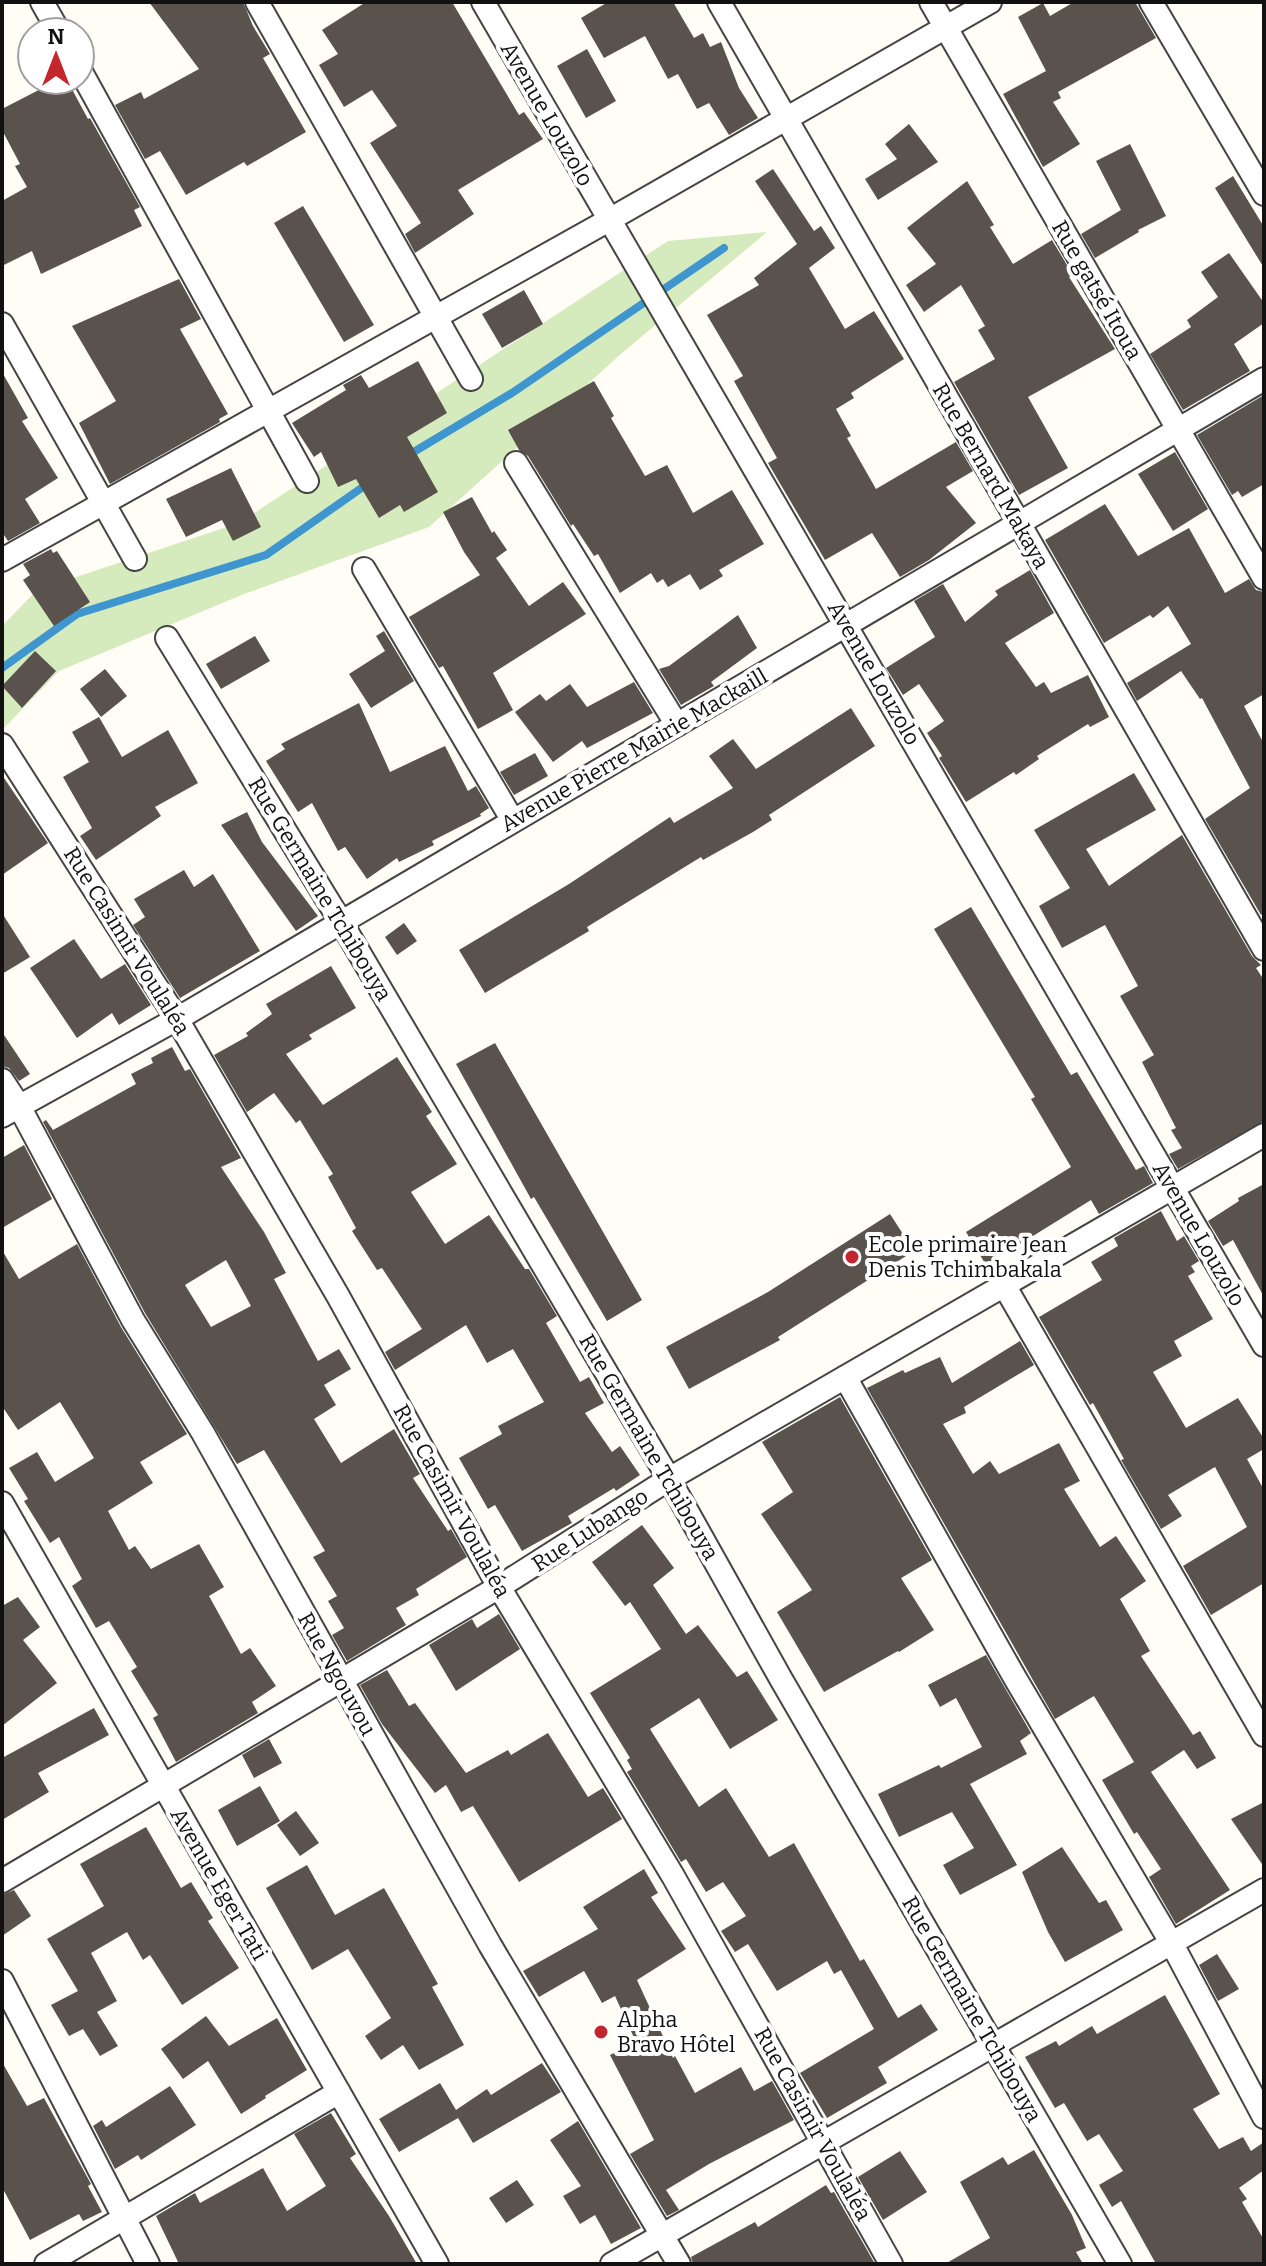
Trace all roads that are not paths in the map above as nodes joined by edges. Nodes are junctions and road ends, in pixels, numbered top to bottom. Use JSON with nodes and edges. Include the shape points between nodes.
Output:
{"nodes":[{"id":1,"x":257,"y":2,"type":"edge"},
{"id":2,"x":483,"y":2,"type":"edge"},
{"id":3,"x":719,"y":2,"type":"edge"},
{"id":4,"x":931,"y":2,"type":"edge"},
{"id":5,"x":990,"y":2,"type":"edge"},
{"id":6,"x":1151,"y":2,"type":"edge"},
{"id":7,"x":947,"y":28,"type":"junction"},
{"id":8,"x":94,"y":96,"type":"edge"},
{"id":9,"x":786,"y":119,"type":"junction"},
{"id":10,"x":1264,"y":194,"type":"edge"},
{"id":11,"x":609,"y":220,"type":"junction"},
{"id":12,"x":437,"y":317,"type":"junction"},
{"id":13,"x":2,"y":324,"type":"edge"},
{"id":14,"x":471,"y":379,"type":"dead end"},
{"id":15,"x":1264,"y":379,"type":"edge"},
{"id":16,"x":269,"y":411,"type":"junction"},
{"id":17,"x":1177,"y":430,"type":"junction"},
{"id":18,"x":516,"y":463,"type":"dead end"},
{"id":19,"x":307,"y":481,"type":"dead end"},
{"id":20,"x":104,"y":503,"type":"junction"},
{"id":21,"x":1019,"y":523,"type":"junction"},
{"id":22,"x":135,"y":559,"type":"dead end"},
{"id":23,"x":2,"y":560,"type":"edge"},
{"id":24,"x":364,"y":569,"type":"dead end"},
{"id":25,"x":1264,"y":578,"type":"edge"},
{"id":26,"x":846,"y":626,"type":"junction"},
{"id":27,"x":167,"y":638,"type":"dead end"},
{"id":28,"x":677,"y":725,"type":"junction"},
{"id":29,"x":2,"y":745,"type":"edge"},
{"id":30,"x":513,"y":821,"type":"junction"},
{"id":31,"x":341,"y":922,"type":"junction"},
{"id":32,"x":1264,"y":949,"type":"edge"},
{"id":33,"x":177,"y":1019,"type":"junction"},
{"id":34,"x":2,"y":1080,"type":"edge"},
{"id":35,"x":10,"y":1111,"type":"edge"},
{"id":36,"x":1264,"y":1135,"type":"edge"},
{"id":37,"x":1171,"y":1188,"type":"junction"},
{"id":38,"x":1004,"y":1285,"type":"junction"},
{"id":39,"x":1264,"y":1345,"type":"edge"},
{"id":40,"x":845,"y":1377,"type":"junction"},
{"id":41,"x":669,"y":1479,"type":"junction"},
{"id":42,"x":2,"y":1503,"type":"edge"},
{"id":43,"x":499,"y":1587,"type":"junction"},
{"id":44,"x":340,"y":1680,"type":"junction"},
{"id":45,"x":1264,"y":1735,"type":"edge"},
{"id":46,"x":164,"y":1787,"type":"junction"},
{"id":47,"x":2,"y":1881,"type":"edge"},
{"id":48,"x":1264,"y":1890,"type":"edge"},
{"id":49,"x":1172,"y":1944,"type":"junction"},
{"id":50,"x":2,"y":1981,"type":"edge"},
{"id":51,"x":992,"y":2046,"type":"junction"},
{"id":52,"x":339,"y":2092,"type":"junction"},
{"id":53,"x":1264,"y":2117,"type":"edge"},
{"id":54,"x":825,"y":2143,"type":"junction"},
{"id":55,"x":123,"y":2219,"type":"junction"},
{"id":56,"x":664,"y":2236,"type":"junction"},
{"id":57,"x":46,"y":2264,"type":"edge"},
{"id":58,"x":148,"y":2264,"type":"edge"},
{"id":59,"x":437,"y":2264,"type":"edge"},
{"id":60,"x":612,"y":2264,"type":"edge"},
{"id":61,"x":679,"y":2264,"type":"edge"},
{"id":62,"x":891,"y":2264,"type":"edge"},
{"id":63,"x":1120,"y":2264,"type":"edge"}],
"edges":[{"from":1,"to":12,"type":"street"},
{"from":2,"to":11,"type":"street","name":"Avenue Louzolo"},
{"from":3,"to":9,"type":"street","name":"Rue Bernard Makaya"},
{"from":4,"to":7,"type":"street","name":"Rue gatsé Itoua"},
{"from":5,"to":7,"type":"street"},
{"from":6,"to":10,"type":"street"},
{"from":7,"to":9,"type":"street"},
{"from":7,"to":17,"type":"street","name":"Rue gatsé Itoua"},
{"from":8,"to":16,"type":"street"},
{"from":9,"to":11,"type":"street"},
{"from":9,"to":21,"type":"street","name":"Rue Bernard Makaya"},
{"from":11,"to":12,"type":"street"},
{"from":11,"to":26,"type":"street","name":"Avenue Louzolo"},
{"from":12,"to":14,"type":"street"},
{"from":12,"to":16,"type":"street"},
{"from":13,"to":20,"type":"street"},
{"from":15,"to":17,"type":"street","name":"Avenue Pierre Mairie Mackaill"},
{"from":16,"to":19,"type":"street"},
{"from":16,"to":20,"type":"street"},
{"from":17,"to":21,"type":"street","name":"Avenue Pierre Mairie Mackaill"},
{"from":17,"to":25,"type":"street","name":"Rue gatsé Itoua"},
{"from":18,"to":28,"type":"street"},
{"from":20,"to":22,"type":"street"},
{"from":20,"to":23,"type":"street"},
{"from":21,"to":26,"type":"street","name":"Avenue Pierre Mairie Mackaill"},
{"from":21,"to":32,"type":"street","name":"Rue Bernard Makaya"},
{"from":24,"to":30,"type":"street"},
{"from":26,"to":28,"type":"street","name":"Avenue Pierre Mairie Mackaill"},
{"from":26,"to":37,"type":"street","name":"Avenue Louzolo"},
{"from":27,"to":31,"type":"street","name":"Rue Germaine Tchibouya"},
{"from":28,"to":30,"type":"street","name":"Avenue Pierre Mairie Mackaill"},
{"from":29,"to":33,"type":"street","name":"Rue Casimir Voulaléa"},
{"from":30,"to":31,"type":"street","name":"Avenue Pierre Mairie Mackaill"},
{"from":31,"to":33,"type":"street","name":"Avenue Pierre Mairie Mackaill"},
{"from":31,"to":41,"type":"street","name":"Rue Germaine Tchibouya"},
{"from":33,"to":35,"type":"street","name":"Avenue Pierre Mairie Mackaill"},
{"from":33,"to":43,"type":"street","name":"Rue Casimir Voulaléa"},
{"from":34,"to":35,"type":"street","name":"Rue Ngouvou"},
{"from":35,"to":44,"type":"street","name":"Rue Ngouvou","via":[[203,1433]]},
{"from":36,"to":37,"type":"street","name":"Rue Lubango"},
{"from":37,"to":38,"type":"street","name":"Rue Lubango"},
{"from":37,"to":39,"type":"street","name":"Avenue Louzolo"},
{"from":38,"to":40,"type":"street","name":"Rue Lubango"},
{"from":38,"to":45,"type":"street"},
{"from":40,"to":41,"type":"street","name":"Rue Lubango"},
{"from":40,"to":49,"type":"street"},
{"from":41,"to":43,"type":"street","name":"Rue Lubango"},
{"from":41,"to":51,"type":"street","name":"Rue Germaine Tchibouya"},
{"from":42,"to":46,"type":"street","name":"Avenue Eger Tati"},
{"from":43,"to":44,"type":"street","name":"Rue Lubango"},
{"from":43,"to":54,"type":"street","name":"Rue Casimir Voulaléa"},
{"from":44,"to":46,"type":"street","name":"Rue Lubango"},
{"from":44,"to":56,"type":"street","name":"Rue Ngouvou"},
{"from":46,"to":47,"type":"street","name":"Rue Lubango"},
{"from":46,"to":52,"type":"street","name":"Avenue Eger Tati"},
{"from":48,"to":49,"type":"street"},
{"from":49,"to":51,"type":"street"},
{"from":49,"to":53,"type":"street"},
{"from":50,"to":55,"type":"street"},
{"from":51,"to":54,"type":"street"},
{"from":51,"to":63,"type":"street","name":"Rue Germaine Tchibouya"},
{"from":52,"to":55,"type":"street"},
{"from":52,"to":59,"type":"street","name":"Avenue Eger Tati"},
{"from":54,"to":56,"type":"street"},
{"from":54,"to":62,"type":"street","name":"Rue Casimir Voulaléa"},
{"from":55,"to":57,"type":"street"},
{"from":55,"to":58,"type":"street"},
{"from":56,"to":60,"type":"street"},
{"from":56,"to":61,"type":"street","name":"Rue Ngouvou"}]}
